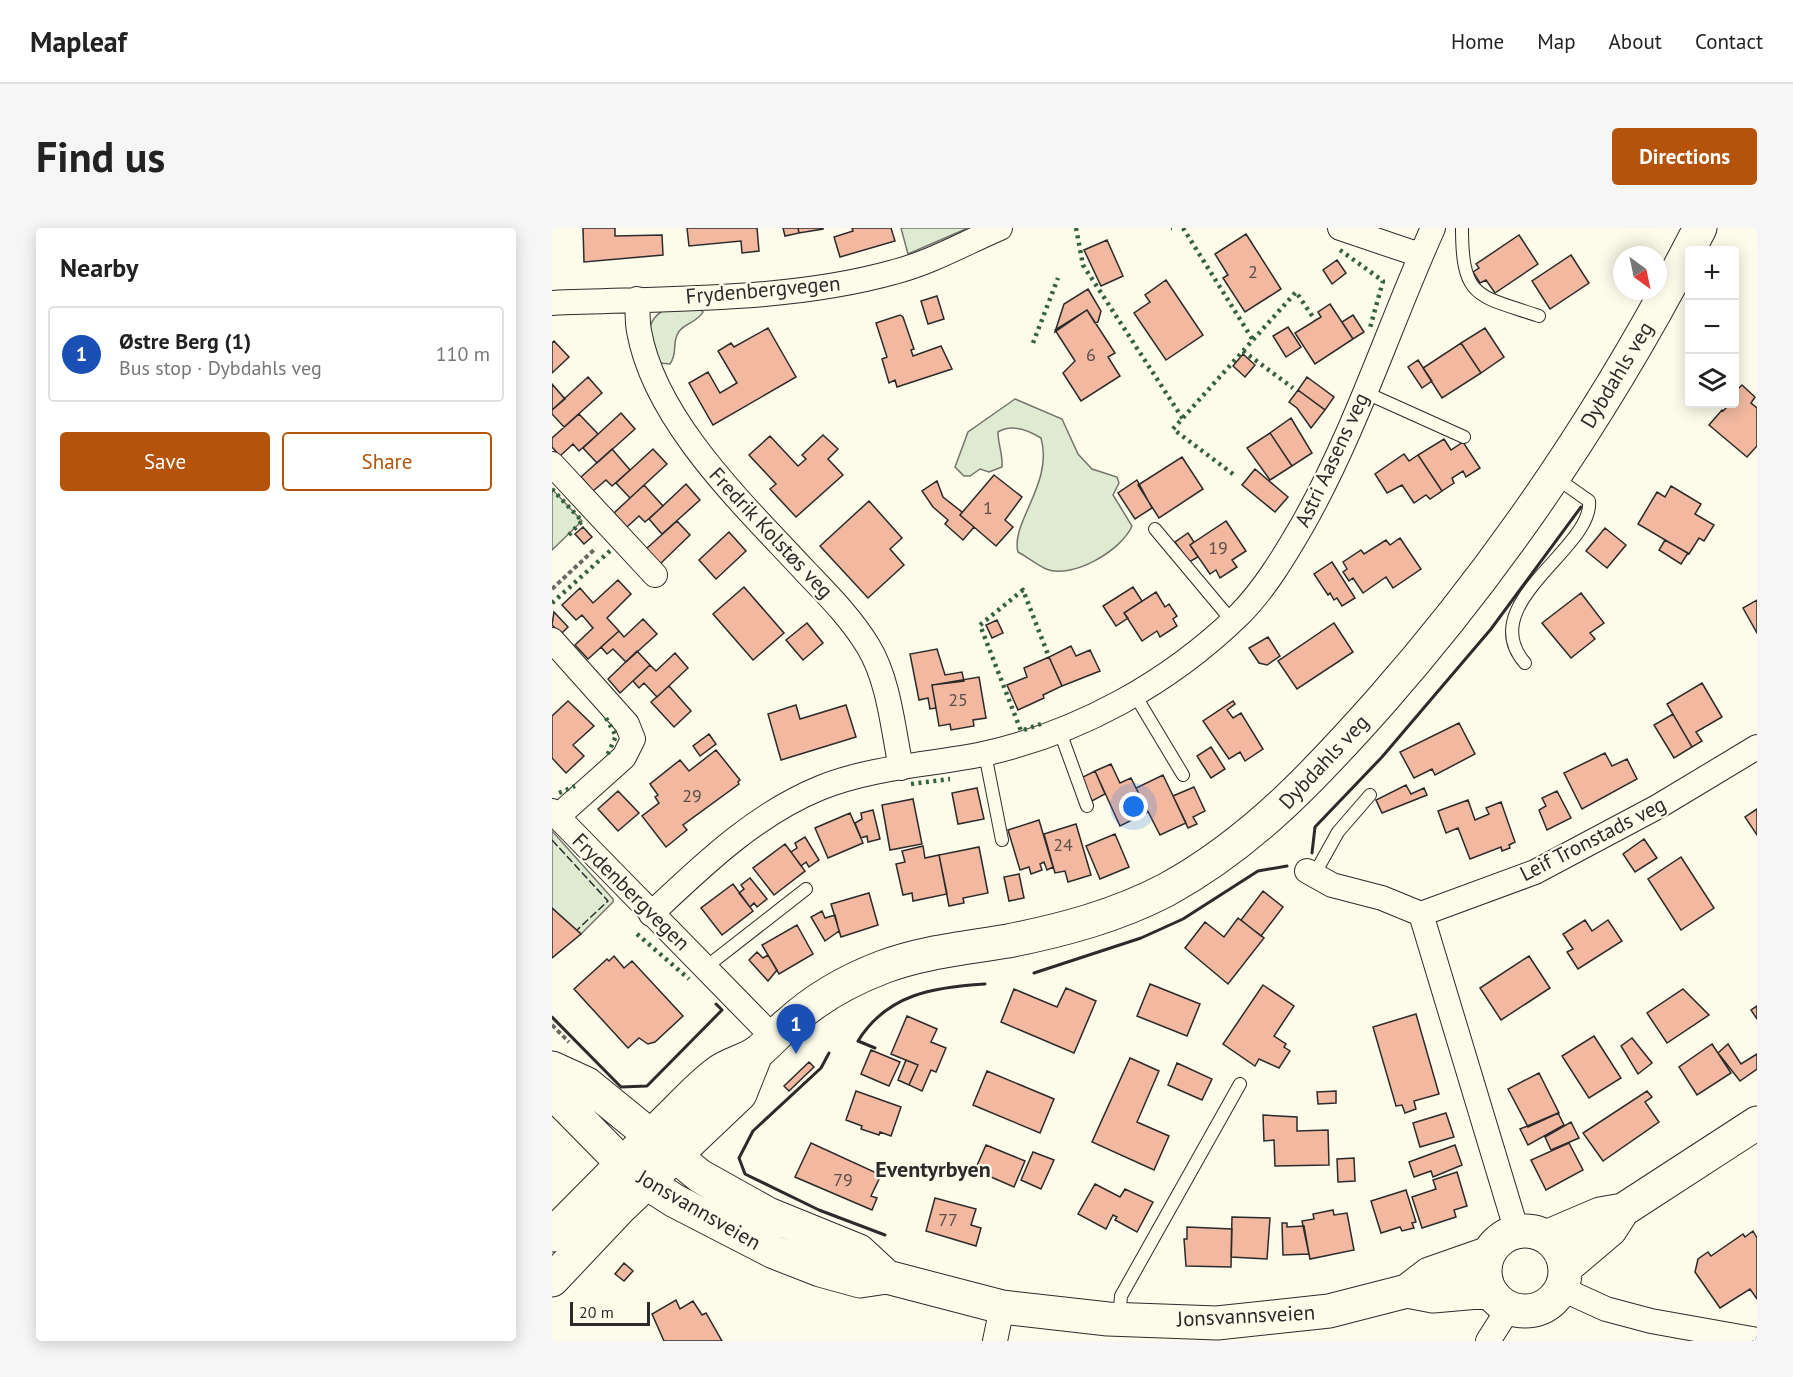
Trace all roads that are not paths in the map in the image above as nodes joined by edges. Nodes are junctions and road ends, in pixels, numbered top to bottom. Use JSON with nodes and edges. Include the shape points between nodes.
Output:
{"nodes":[{"id":1,"x":1000,"y":228,"type":"edge"},
{"id":2,"x":1340,"y":228,"type":"edge"},
{"id":3,"x":1433,"y":228,"type":"edge"},
{"id":4,"x":1462,"y":228,"type":"edge"},
{"id":5,"x":1700,"y":228,"type":"edge"},
{"id":6,"x":1420,"y":255,"type":"junction"},
{"id":7,"x":637,"y":299,"type":"junction"},
{"id":8,"x":552,"y":303,"type":"edge"},
{"id":9,"x":1539,"y":316,"type":"dead end"},
{"id":10,"x":1364,"y":392,"type":"junction"},
{"id":11,"x":1464,"y":437,"type":"dead end"},
{"id":12,"x":552,"y":464,"type":"edge"},
{"id":13,"x":1554,"y":476,"type":"junction"},
{"id":14,"x":1155,"y":530,"type":"dead end"},
{"id":15,"x":655,"y":575,"type":"dead end"},
{"id":16,"x":1232,"y":621,"type":"junction"},
{"id":17,"x":552,"y":640,"type":"edge"},
{"id":18,"x":1525,"y":663,"type":"dead end"},
{"id":19,"x":1135,"y":695,"type":"junction"},
{"id":20,"x":1060,"y":732,"type":"junction"},
{"id":21,"x":1757,"y":747,"type":"edge"},
{"id":22,"x":985,"y":753,"type":"junction"},
{"id":23,"x":902,"y":768,"type":"junction"},
{"id":24,"x":1183,"y":775,"type":"dead end"},
{"id":25,"x":1370,"y":795,"type":"dead end"},
{"id":26,"x":1087,"y":806,"type":"dead end"},
{"id":27,"x":555,"y":814,"type":"edge"},
{"id":28,"x":1002,"y":840,"type":"dead end"},
{"id":29,"x":1310,"y":873,"type":"joint"},
{"id":30,"x":806,"y":889,"type":"dead end"},
{"id":31,"x":651,"y":914,"type":"junction"},
{"id":32,"x":1421,"y":914,"type":"junction"},
{"id":33,"x":706,"y":967,"type":"junction"},
{"id":34,"x":764,"y":1046,"type":"junction"},
{"id":35,"x":552,"y":1068,"type":"edge"},
{"id":36,"x":552,"y":1076,"type":"edge"},
{"id":37,"x":1240,"y":1084,"type":"dead end"},
{"id":38,"x":1757,"y":1123,"type":"edge"},
{"id":39,"x":649,"y":1137,"type":"junction"},
{"id":40,"x":674,"y":1158,"type":"junction"},
{"id":41,"x":635,"y":1174,"type":"junction"},
{"id":42,"x":1623,"y":1210,"type":"junction"},
{"id":43,"x":1532,"y":1234,"type":"junction"},
{"id":44,"x":552,"y":1235,"type":"edge"},
{"id":45,"x":1489,"y":1253,"type":"junction"},
{"id":46,"x":887,"y":1277,"type":"junction"},
{"id":47,"x":1564,"y":1278,"type":"junction"},
{"id":48,"x":552,"y":1280,"type":"edge"},
{"id":49,"x":1407,"y":1291,"type":"junction"},
{"id":50,"x":1499,"y":1300,"type":"junction"},
{"id":51,"x":1002,"y":1307,"type":"junction"},
{"id":52,"x":1118,"y":1320,"type":"junction"},
{"id":53,"x":1757,"y":1340,"type":"edge"},
{"id":54,"x":995,"y":1341,"type":"edge"},
{"id":55,"x":1488,"y":1341,"type":"edge"}],
"edges":[{"from":1,"to":7,"type":"street","name":"Frydenbergvegen","via":[[897,272],[846,284],[791,291]]},
{"from":2,"to":6,"type":"street"},
{"from":3,"to":6,"type":"street","name":"Astri Aasens veg"},
{"from":4,"to":9,"type":"lane","via":[[1462,260],[1469,284],[1483,297]]},
{"from":5,"to":13,"type":"street","name":"Dybdahls veg","via":[[1627,363]]},
{"from":6,"to":10,"type":"street","name":"Astri Aasens veg"},
{"from":7,"to":8,"type":"street","name":"Frydenbergvegen"},
{"from":7,"to":23,"type":"street","name":"Fredrik Kolstøs veg","via":[[639,331],[648,364],[674,415],[706,462],[842,610],[869,647],[880,675]]},
{"from":10,"to":11,"type":"lane"},
{"from":10,"to":16,"type":"street","name":"Astri Aasens veg","via":[[1326,482],[1292,543],[1267,582]]},
{"from":12,"to":15,"type":"street"},
{"from":13,"to":18,"type":"lane","via":[[1589,501],[1590,511],[1582,527],[1532,583],[1515,618],[1515,652]]},
{"from":13,"to":34,"type":"street","name":"Dybdahls veg","via":[[1406,673],[1274,815],[1239,844],[1163,891],[1089,923],[915,957],[884,967],[825,995]]},
{"from":14,"to":16,"type":"lane"},
{"from":16,"to":19,"type":"street","name":"Astri Aasens veg","via":[[1194,654]]},
{"from":17,"to":27,"type":"street","name":"Frydenbergvegen","via":[[627,724],[633,739],[624,757]]},
{"from":19,"to":20,"type":"street","name":"Astri Aasens veg"},
{"from":19,"to":24,"type":"lane"},
{"from":20,"to":22,"type":"street","name":"Astri Aasens veg"},
{"from":20,"to":26,"type":"lane"},
{"from":21,"to":32,"type":"street","name":"Leif Tronstads veg","via":[[1659,806],[1535,872]]},
{"from":22,"to":23,"type":"street","name":"Astri Aasens veg"},
{"from":22,"to":28,"type":"lane"},
{"from":23,"to":31,"type":"street","name":"Astri Aasens veg","via":[[823,786],[791,800],[733,841]]},
{"from":25,"to":29,"type":"lane"},
{"from":27,"to":31,"type":"street","name":"Frydenbergvegen"},
{"from":29,"to":32,"type":"street","via":[[1332,885],[1382,898]]},
{"from":30,"to":33,"type":"lane","name":"Frydenbergvegen"},
{"from":31,"to":33,"type":"street","name":"Frydenbergvegen"},
{"from":32,"to":43,"type":"street"},
{"from":33,"to":34,"type":"street","name":"Frydenbergvegen"},
{"from":34,"to":39,"type":"street","name":"Dybdahls veg","via":[[719,1071]]},
{"from":34,"to":40,"type":"street","via":[[741,1094]]},
{"from":35,"to":39,"type":"street","name":"Jonsvannsveien","via":[[587,1084]]},
{"from":36,"to":41,"type":"street","name":"Jonsvannsveien","via":[[565,1105]]},
{"from":37,"to":52,"type":"lane","via":[[1121,1296]]},
{"from":38,"to":42,"type":"street"},
{"from":39,"to":40,"type":"street","name":"Jonsvannsveien"},
{"from":39,"to":41,"type":"street","name":"Dybdahls veg"},
{"from":40,"to":41,"type":"street"},
{"from":40,"to":46,"type":"street","name":"Jonsvannsveien","via":[[768,1214],[859,1251]]},
{"from":41,"to":44,"type":"street"},
{"from":41,"to":46,"type":"street","name":"Jonsvannsveien","via":[[721,1226],[802,1263],[860,1281]]},
{"from":41,"to":48,"type":"street"},
{"from":42,"to":43,"type":"street"},
{"from":42,"to":47,"type":"street","via":[[1610,1230]]},
{"from":43,"to":45,"type":"street","via":[[1501,1240]]},
{"from":43,"to":47,"type":"street","via":[[1562,1253]]},
{"from":45,"to":49,"type":"street","name":"Jonsvannsveien","via":[[1429,1274]]},
{"from":45,"to":50,"type":"street","via":[[1485,1272]]},
{"from":46,"to":51,"type":"street","name":"Jonsvannsveien"},
{"from":47,"to":50,"type":"street","via":[[1555,1299],[1533,1311]]},
{"from":47,"to":53,"type":"street","via":[[1606,1310],[1651,1322]]},
{"from":49,"to":50,"type":"street","name":"Jonsvannsveien"},
{"from":49,"to":52,"type":"street","name":"Jonsvannsveien","via":[[1329,1311],[1270,1319],[1217,1323]]},
{"from":50,"to":55,"type":"street"},
{"from":51,"to":52,"type":"street","name":"Jonsvannsveien"},
{"from":51,"to":54,"type":"street"}]}
